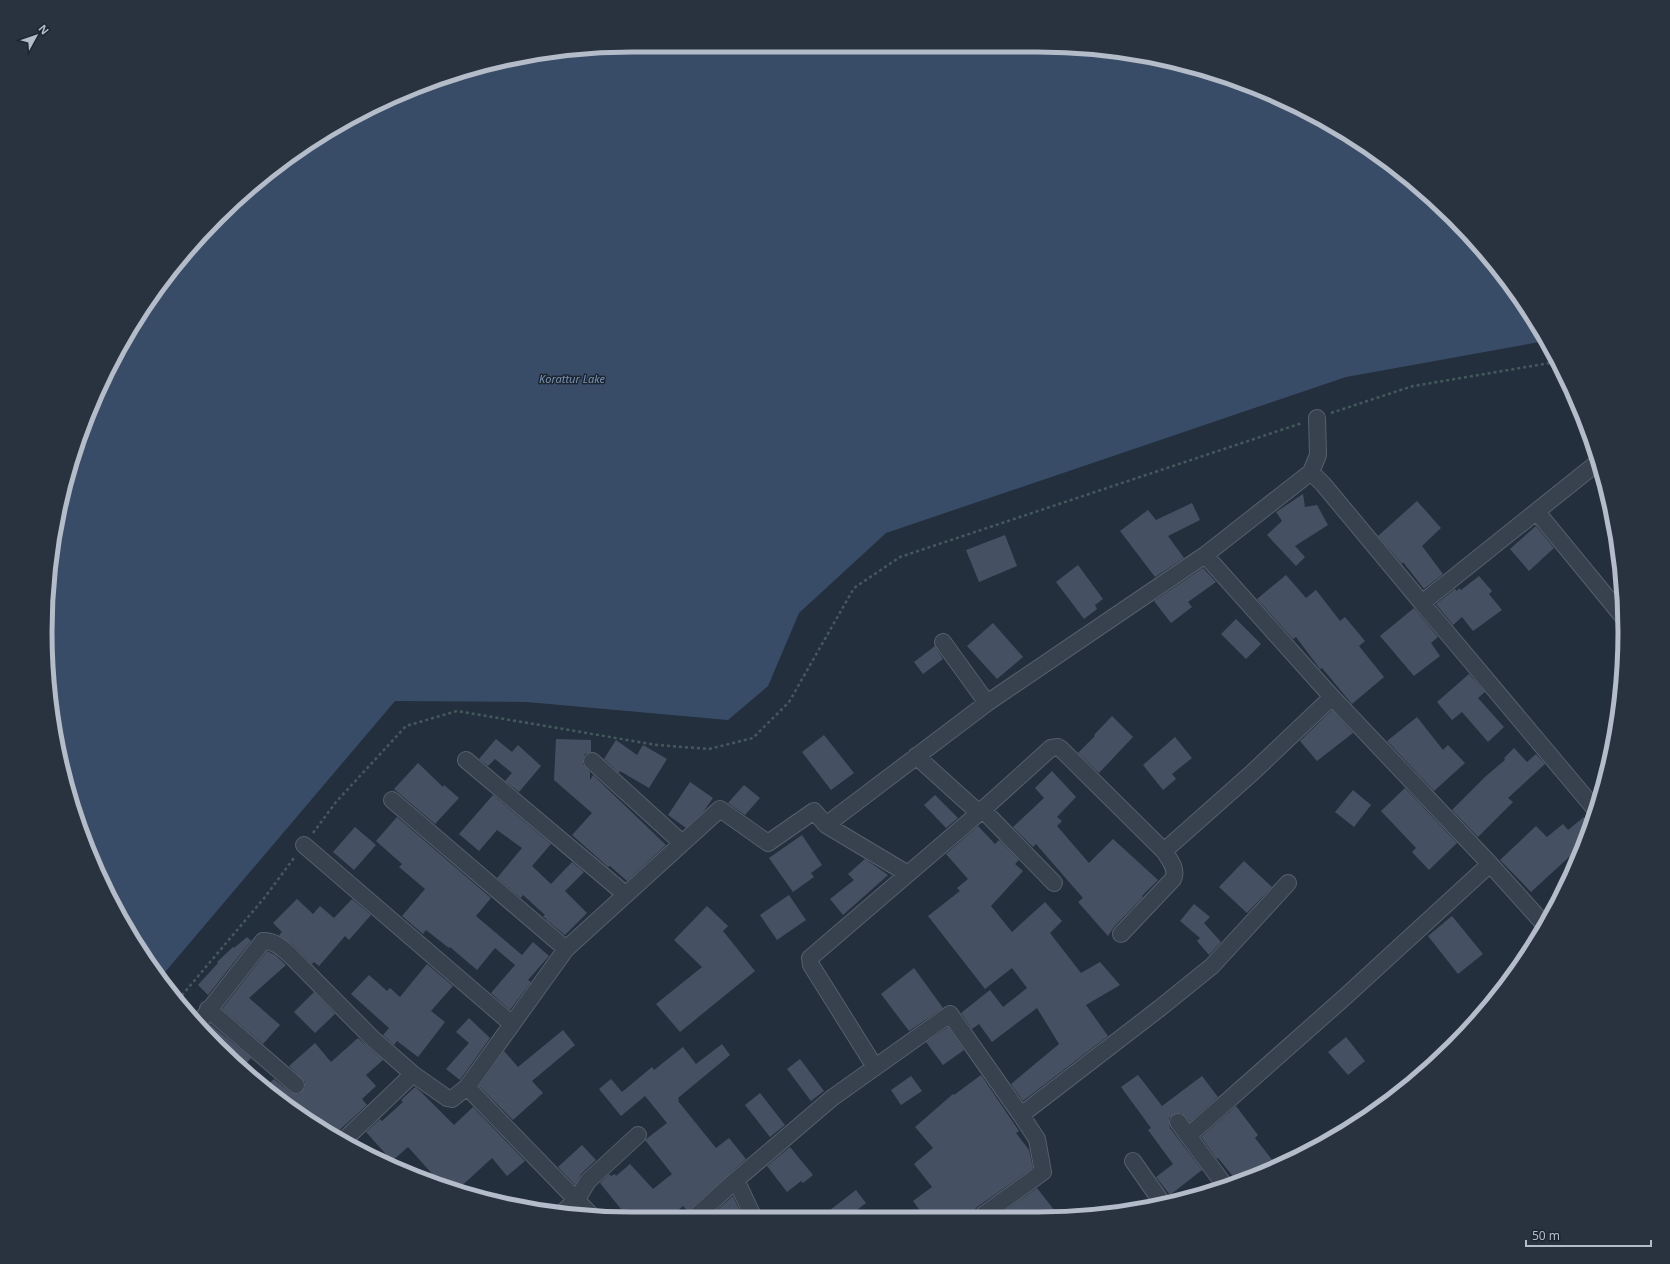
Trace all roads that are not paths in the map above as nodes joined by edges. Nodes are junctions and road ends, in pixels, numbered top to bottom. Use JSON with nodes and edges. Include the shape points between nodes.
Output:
{"nodes":[{"id":1,"x":1317,"y":418,"type":"road end"},
{"id":2,"x":1593,"y":466,"type":"edge"},
{"id":3,"x":1311,"y":472,"type":"junction"},
{"id":4,"x":1537,"y":512,"type":"junction"},
{"id":5,"x":1205,"y":555,"type":"junction"},
{"id":6,"x":1422,"y":603,"type":"junction"},
{"id":7,"x":1617,"y":610,"type":"edge"},
{"id":8,"x":944,"y":642,"type":"dead end"},
{"id":9,"x":1332,"y":697,"type":"junction"},
{"id":10,"x":987,"y":703,"type":"junction"},
{"id":11,"x":916,"y":756,"type":"junction"},
{"id":12,"x":466,"y":760,"type":"dead end"},
{"id":13,"x":592,"y":761,"type":"dead end"},
{"id":14,"x":392,"y":800,"type":"dead end"},
{"id":15,"x":1591,"y":805,"type":"edge"},
{"id":16,"x":981,"y":811,"type":"junction"},
{"id":17,"x":826,"y":825,"type":"junction"},
{"id":18,"x":682,"y":843,"type":"junction"},
{"id":19,"x":304,"y":845,"type":"road end"},
{"id":20,"x":1164,"y":851,"type":"junction"},
{"id":21,"x":1490,"y":864,"type":"junction"},
{"id":22,"x":908,"y":874,"type":"junction"},
{"id":23,"x":1054,"y":883,"type":"dead end"},
{"id":24,"x":1288,"y":883,"type":"dead end"},
{"id":25,"x":625,"y":894,"type":"junction"},
{"id":26,"x":1541,"y":920,"type":"edge"},
{"id":27,"x":1121,"y":934,"type":"dead end"},
{"id":28,"x":566,"y":949,"type":"junction"},
{"id":29,"x":208,"y":1009,"type":"junction"},
{"id":30,"x":201,"y":1019,"type":"edge"},
{"id":31,"x":512,"y":1024,"type":"junction"},
{"id":32,"x":875,"y":1067,"type":"junction"},
{"id":33,"x":413,"y":1074,"type":"junction"},
{"id":34,"x":296,"y":1085,"type":"dead end"},
{"id":35,"x":467,"y":1087,"type":"junction"},
{"id":36,"x":1021,"y":1115,"type":"junction"},
{"id":37,"x":1178,"y":1122,"type":"dead end"},
{"id":38,"x":638,"y":1135,"type":"dead end"},
{"id":39,"x":1188,"y":1136,"type":"junction"},
{"id":40,"x":347,"y":1137,"type":"edge"},
{"id":41,"x":1133,"y":1161,"type":"dead end"},
{"id":42,"x":736,"y":1180,"type":"junction"},
{"id":43,"x":1222,"y":1182,"type":"edge"},
{"id":44,"x":577,"y":1199,"type":"junction"},
{"id":45,"x":1159,"y":1199,"type":"edge"},
{"id":46,"x":567,"y":1208,"type":"edge"},
{"id":47,"x":587,"y":1210,"type":"edge"},
{"id":48,"x":701,"y":1212,"type":"edge"},
{"id":49,"x":751,"y":1212,"type":"edge"},
{"id":50,"x":987,"y":1212,"type":"edge"}],
"edges":[{"from":1,"to":3,"type":"street","via":[[1318,455]]},
{"from":2,"to":4,"type":"street"},
{"from":3,"to":5,"type":"street"},
{"from":3,"to":6,"type":"street"},
{"from":4,"to":6,"type":"street"},
{"from":4,"to":7,"type":"street"},
{"from":5,"to":9,"type":"street"},
{"from":5,"to":10,"type":"street"},
{"from":6,"to":15,"type":"street"},
{"from":8,"to":10,"type":"street"},
{"from":9,"to":20,"type":"street"},
{"from":9,"to":21,"type":"street"},
{"from":10,"to":11,"type":"street"},
{"from":11,"to":16,"type":"street"},
{"from":11,"to":17,"type":"street"},
{"from":12,"to":25,"type":"street"},
{"from":13,"to":18,"type":"street"},
{"from":14,"to":28,"type":"street"},
{"from":16,"to":20,"type":"street","via":[[1051,748],[1058,748]]},
{"from":16,"to":22,"type":"street"},
{"from":16,"to":23,"type":"street"},
{"from":17,"to":18,"type":"street","via":[[814,811],[768,843],[720,809]]},
{"from":17,"to":22,"type":"street"},
{"from":18,"to":25,"type":"street"},
{"from":19,"to":31,"type":"street"},
{"from":20,"to":27,"type":"street","via":[[1174,870],[1173,879]]},
{"from":21,"to":26,"type":"street"},
{"from":21,"to":39,"type":"street","via":[[1352,991]]},
{"from":22,"to":32,"type":"street","via":[[813,955],[810,962]]},
{"from":24,"to":36,"type":"street","via":[[1212,966]]},
{"from":25,"to":28,"type":"street"},
{"from":28,"to":31,"type":"street"},
{"from":29,"to":30,"type":"street"},
{"from":29,"to":33,"type":"street","via":[[263,941],[270,941],[280,946],[373,1039]]},
{"from":29,"to":34,"type":"street"},
{"from":31,"to":35,"type":"street"},
{"from":32,"to":36,"type":"street","via":[[950,1014]]},
{"from":32,"to":42,"type":"street","via":[[832,1098]]},
{"from":33,"to":35,"type":"street","via":[[447,1098],[456,1097]]},
{"from":33,"to":40,"type":"street"},
{"from":35,"to":44,"type":"street"},
{"from":36,"to":50,"type":"street","via":[[1037,1139],[1044,1172]]},
{"from":37,"to":39,"type":"street"},
{"from":38,"to":44,"type":"street","via":[[588,1181]]},
{"from":39,"to":43,"type":"street"},
{"from":41,"to":45,"type":"street"},
{"from":42,"to":48,"type":"street"},
{"from":42,"to":49,"type":"street"},
{"from":44,"to":46,"type":"street"},
{"from":44,"to":47,"type":"street"}]}
